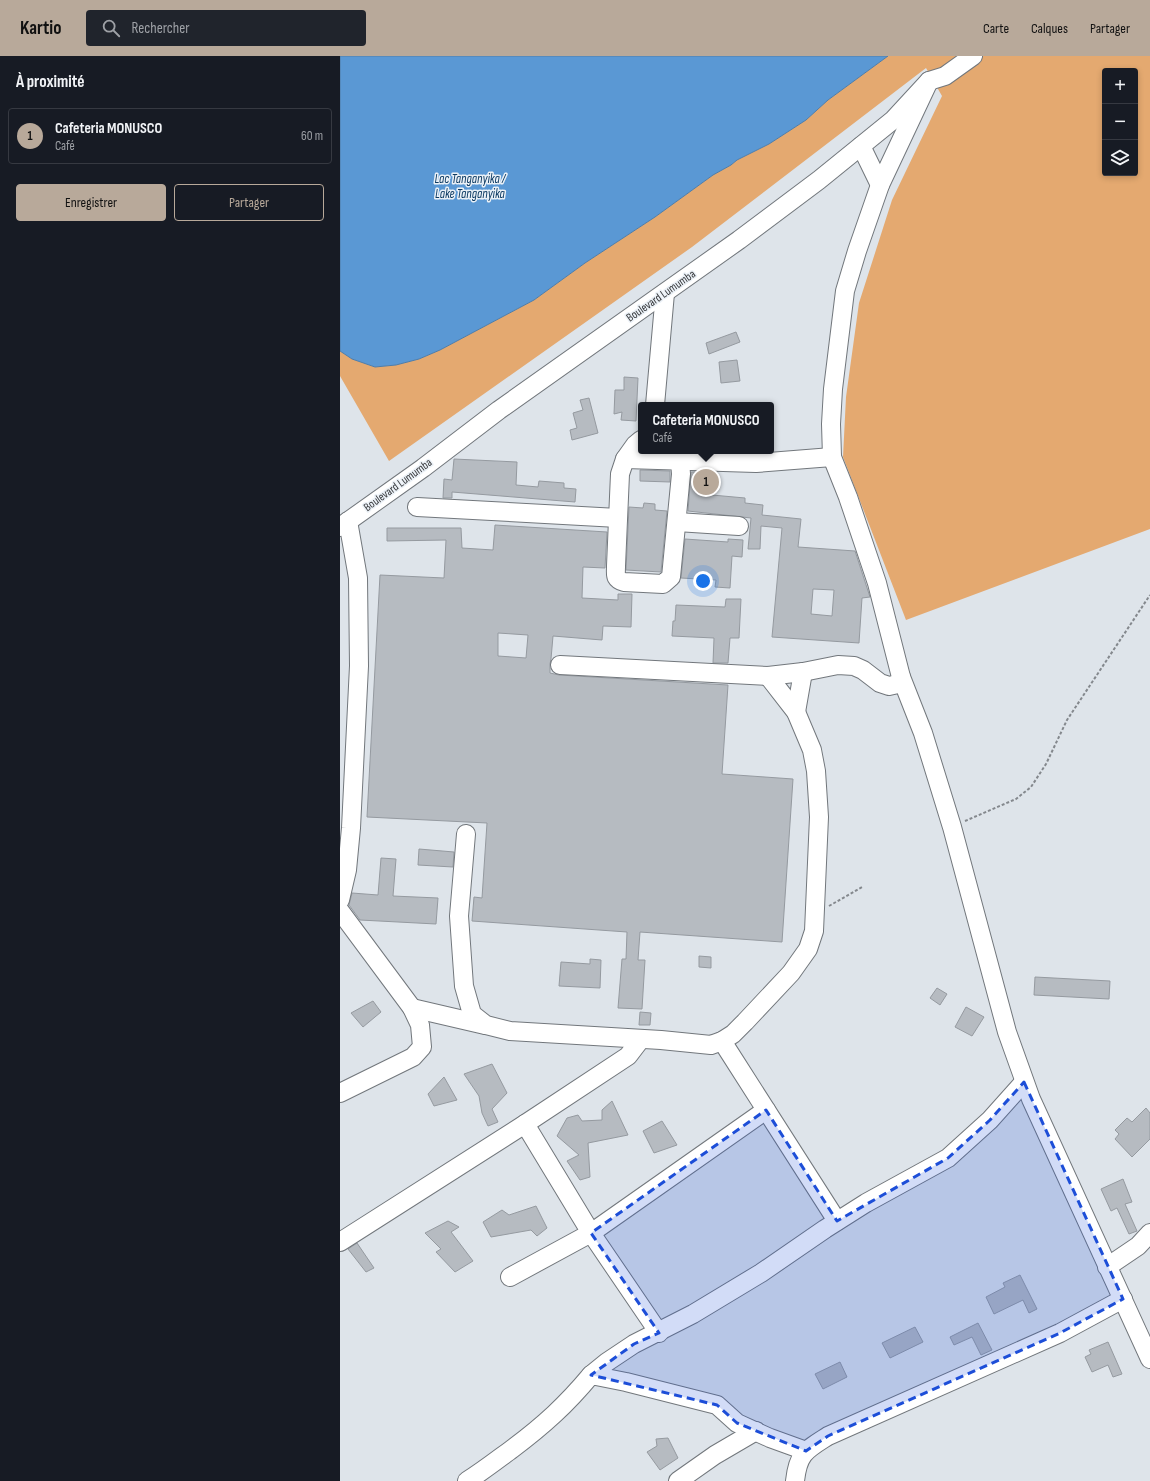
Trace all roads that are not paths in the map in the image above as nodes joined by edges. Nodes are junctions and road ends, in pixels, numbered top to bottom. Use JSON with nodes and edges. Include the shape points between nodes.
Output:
{"nodes":[{"id":1,"x":973,"y":56,"type":"edge"},
{"id":2,"x":930,"y":82,"type":"junction"},
{"id":3,"x":861,"y":146,"type":"junction"},
{"id":4,"x":880,"y":185,"type":"junction"},
{"id":5,"x":664,"y":293,"type":"junction"},
{"id":6,"x":655,"y":402,"type":"edge"},
{"id":7,"x":638,"y":442,"type":"edge"},
{"id":8,"x":676,"y":456,"type":"edge"},
{"id":9,"x":832,"y":457,"type":"junction"},
{"id":10,"x":625,"y":459,"type":"junction"},
{"id":11,"x":416,"y":507,"type":"dead end"},
{"id":12,"x":618,"y":518,"type":"junction"},
{"id":13,"x":677,"y":522,"type":"junction"},
{"id":14,"x":344,"y":524,"type":"edge"},
{"id":15,"x":739,"y":526,"type":"dead end"},
{"id":16,"x":560,"y":665,"type":"dead end"},
{"id":17,"x":803,"y":672,"type":"junction"},
{"id":18,"x":768,"y":676,"type":"junction"},
{"id":19,"x":901,"y":677,"type":"junction"},
{"id":20,"x":796,"y":712,"type":"junction"},
{"id":21,"x":355,"y":749,"type":"junction"},
{"id":22,"x":340,"y":759,"type":"edge"},
{"id":23,"x":466,"y":834,"type":"dead end"},
{"id":24,"x":340,"y":900,"type":"edge"},
{"id":25,"x":340,"y":911,"type":"edge"},
{"id":26,"x":412,"y":1008,"type":"junction"},
{"id":27,"x":486,"y":1026,"type":"junction"},
{"id":28,"x":641,"y":1039,"type":"junction"},
{"id":29,"x":722,"y":1041,"type":"junction"},
{"id":30,"x":1024,"y":1082,"type":"junction"},
{"id":31,"x":340,"y":1093,"type":"edge"},
{"id":32,"x":766,"y":1110,"type":"junction"},
{"id":33,"x":525,"y":1124,"type":"junction"},
{"id":34,"x":837,"y":1221,"type":"junction"},
{"id":35,"x":591,"y":1233,"type":"junction"},
{"id":36,"x":1150,"y":1233,"type":"edge"},
{"id":37,"x":340,"y":1242,"type":"edge"},
{"id":38,"x":1108,"y":1267,"type":"junction"},
{"id":39,"x":510,"y":1277,"type":"dead end"},
{"id":40,"x":1123,"y":1299,"type":"junction"},
{"id":41,"x":659,"y":1333,"type":"junction"},
{"id":42,"x":1150,"y":1359,"type":"edge"},
{"id":43,"x":591,"y":1375,"type":"junction"},
{"id":44,"x":756,"y":1431,"type":"junction"},
{"id":45,"x":806,"y":1451,"type":"junction"},
{"id":46,"x":467,"y":1481,"type":"edge"},
{"id":47,"x":678,"y":1481,"type":"edge"},
{"id":48,"x":795,"y":1481,"type":"edge"}],
"edges":[{"from":1,"to":2,"type":"street","name":"Boulevard Lumumba","via":[[945,76]]},
{"from":2,"to":3,"type":"street","name":"Boulevard Lumumba","via":[[893,120]]},
{"from":2,"to":4,"type":"street"},
{"from":3,"to":4,"type":"street"},
{"from":3,"to":5,"type":"street","name":"Boulevard Lumumba"},
{"from":4,"to":9,"type":"street","via":[[846,292],[830,424]]},
{"from":5,"to":6,"type":"street"},
{"from":5,"to":14,"type":"street","name":"Boulevard Lumumba"},
{"from":7,"to":10,"type":"street"},
{"from":8,"to":9,"type":"street","via":[[756,463]]},
{"from":8,"to":10,"type":"street"},
{"from":8,"to":13,"type":"street","via":[[681,474]]},
{"from":9,"to":19,"type":"street","via":[[877,583]]},
{"from":10,"to":12,"type":"street","via":[[620,474]]},
{"from":11,"to":12,"type":"street"},
{"from":12,"to":13,"type":"street","via":[[616,577],[618,580],[632,583],[663,584],[669,581]]},
{"from":13,"to":15,"type":"street"},
{"from":14,"to":21,"type":"street","via":[[358,578],[359,666]]},
{"from":16,"to":18,"type":"street"},
{"from":17,"to":18,"type":"street"},
{"from":17,"to":19,"type":"street","via":[[838,665],[854,666],[889,686],[898,684]]},
{"from":17,"to":20,"type":"street"},
{"from":18,"to":20,"type":"street"},
{"from":19,"to":30,"type":"street","via":[[923,733],[952,827],[1006,1032]]},
{"from":20,"to":29,"type":"street","via":[[812,750],[820,818],[814,931],[808,949],[791,973],[733,1034]]},
{"from":21,"to":22,"type":"street"},
{"from":21,"to":24,"type":"street","via":[[347,870]]},
{"from":23,"to":27,"type":"street","via":[[459,916],[464,986],[472,1014]]},
{"from":25,"to":26,"type":"street"},
{"from":26,"to":27,"type":"street"},
{"from":26,"to":31,"type":"street","via":[[420,1025],[422,1047],[413,1057]]},
{"from":27,"to":28,"type":"street","via":[[510,1032]]},
{"from":28,"to":29,"type":"street","via":[[711,1045]]},
{"from":28,"to":33,"type":"street","via":[[628,1056]]},
{"from":29,"to":32,"type":"street"},
{"from":30,"to":34,"type":"street","via":[[990,1120],[948,1158]]},
{"from":30,"to":38,"type":"street"},
{"from":32,"to":34,"type":"street"},
{"from":32,"to":35,"type":"street"},
{"from":33,"to":35,"type":"street"},
{"from":33,"to":37,"type":"street"},
{"from":34,"to":41,"type":"street","via":[[761,1273]]},
{"from":35,"to":39,"type":"street"},
{"from":35,"to":41,"type":"street"},
{"from":36,"to":38,"type":"street","via":[[1138,1246]]},
{"from":38,"to":40,"type":"street"},
{"from":40,"to":42,"type":"street"},
{"from":40,"to":45,"type":"street","via":[[1060,1333],[828,1436]]},
{"from":41,"to":43,"type":"street","via":[[634,1344]]},
{"from":43,"to":44,"type":"street","via":[[717,1405],[737,1423]]},
{"from":43,"to":46,"type":"street","via":[[549,1419],[486,1470]]},
{"from":44,"to":45,"type":"street"},
{"from":44,"to":47,"type":"street"},
{"from":45,"to":48,"type":"street","via":[[796,1470]]}]}
